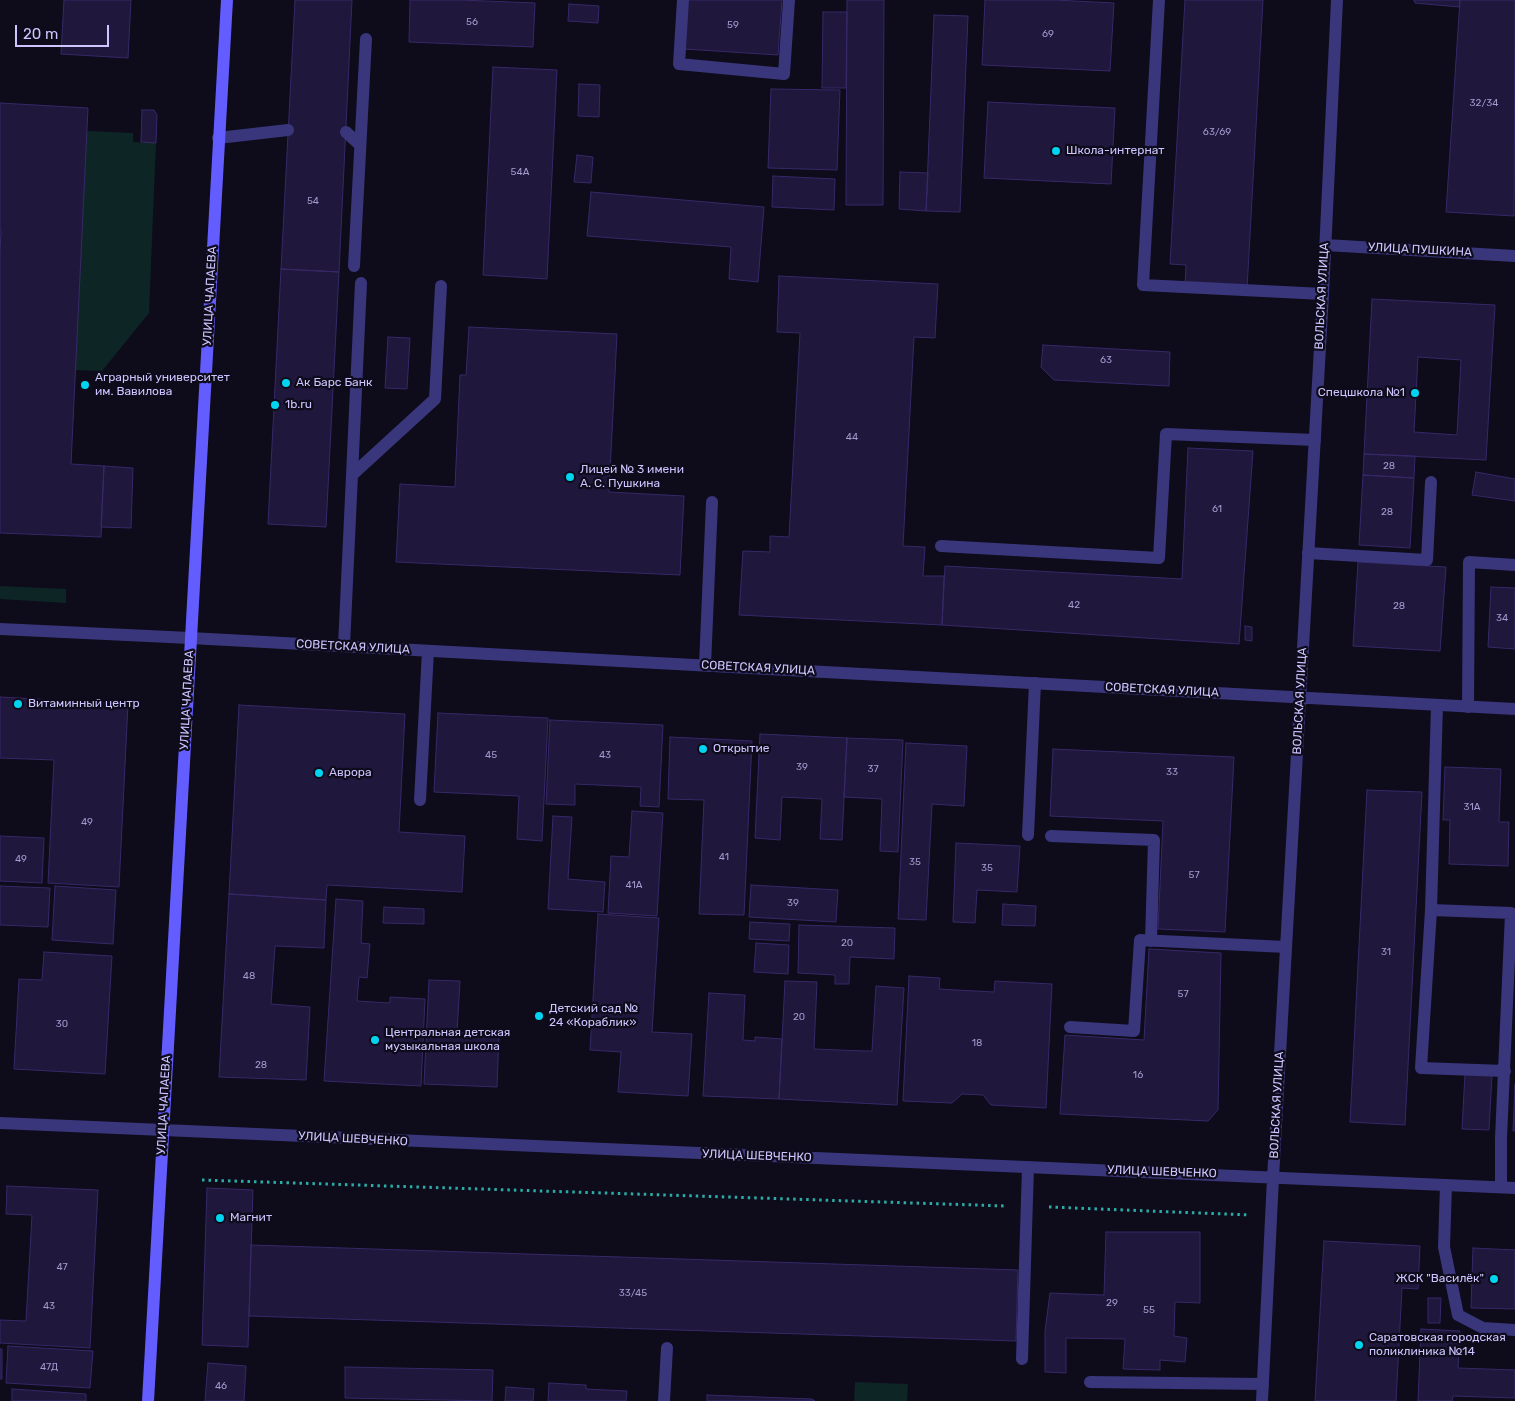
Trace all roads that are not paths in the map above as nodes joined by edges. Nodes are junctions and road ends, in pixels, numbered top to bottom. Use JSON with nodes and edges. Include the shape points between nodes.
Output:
{"nodes":[{"id":1,"x":226,"y":0,"type":"edge"},
{"id":2,"x":683,"y":0,"type":"edge"},
{"id":3,"x":789,"y":0,"type":"edge"},
{"id":4,"x":1159,"y":0,"type":"edge"},
{"id":5,"x":1337,"y":0,"type":"edge"},
{"id":6,"x":366,"y":39,"type":"dead end"},
{"id":7,"x":288,"y":130,"type":"dead end"},
{"id":8,"x":346,"y":132,"type":"dead end"},
{"id":9,"x":218,"y":138,"type":"junction"},
{"id":10,"x":360,"y":145,"type":"junction"},
{"id":11,"x":1325,"y":245,"type":"junction"},
{"id":12,"x":1515,"y":256,"type":"edge"},
{"id":13,"x":354,"y":266,"type":"dead end"},
{"id":14,"x":361,"y":283,"type":"dead end"},
{"id":15,"x":441,"y":286,"type":"dead end"},
{"id":16,"x":1323,"y":294,"type":"junction"},
{"id":17,"x":1315,"y":440,"type":"junction"},
{"id":18,"x":352,"y":475,"type":"junction"},
{"id":19,"x":1432,"y":482,"type":"dead end"},
{"id":20,"x":712,"y":502,"type":"dead end"},
{"id":21,"x":941,"y":546,"type":"dead end"},
{"id":22,"x":1308,"y":553,"type":"junction"},
{"id":23,"x":1515,"y":565,"type":"edge"},
{"id":24,"x":0,"y":629,"type":"edge"},
{"id":25,"x":190,"y":638,"type":"junction"},
{"id":26,"x":344,"y":646,"type":"junction"},
{"id":27,"x":428,"y":651,"type":"junction"},
{"id":28,"x":705,"y":665,"type":"junction"},
{"id":29,"x":1034,"y":683,"type":"junction"},
{"id":30,"x":1300,"y":697,"type":"junction"},
{"id":31,"x":1437,"y":705,"type":"junction"},
{"id":32,"x":1468,"y":706,"type":"junction"},
{"id":33,"x":1515,"y":709,"type":"edge"},
{"id":34,"x":420,"y":800,"type":"dead end"},
{"id":35,"x":1028,"y":835,"type":"dead end"},
{"id":36,"x":1051,"y":836,"type":"dead end"},
{"id":37,"x":1431,"y":910,"type":"junction"},
{"id":38,"x":1151,"y":941,"type":"junction"},
{"id":39,"x":1286,"y":947,"type":"junction"},
{"id":40,"x":1070,"y":1027,"type":"dead end"},
{"id":41,"x":1505,"y":1071,"type":"junction"},
{"id":42,"x":0,"y":1123,"type":"edge"},
{"id":43,"x":163,"y":1131,"type":"junction"},
{"id":44,"x":1028,"y":1167,"type":"junction"},
{"id":45,"x":1273,"y":1178,"type":"junction"},
{"id":46,"x":1446,"y":1185,"type":"junction"},
{"id":47,"x":1501,"y":1187,"type":"junction"},
{"id":48,"x":1515,"y":1188,"type":"edge"},
{"id":49,"x":1515,"y":1330,"type":"edge"},
{"id":50,"x":667,"y":1348,"type":"dead end"},
{"id":51,"x":1022,"y":1359,"type":"dead end"},
{"id":52,"x":1090,"y":1382,"type":"dead end"},
{"id":53,"x":1263,"y":1384,"type":"junction"},
{"id":54,"x":148,"y":1401,"type":"edge"},
{"id":55,"x":664,"y":1401,"type":"edge"},
{"id":56,"x":1262,"y":1401,"type":"edge"}],
"edges":[{"from":1,"to":9,"type":"street","name":"УЛИЦА ЧАПАЕВА"},
{"from":2,"to":3,"type":"street","via":[[679,64],[784,74]]},
{"from":4,"to":16,"type":"street","via":[[1143,285]]},
{"from":5,"to":11,"type":"street","name":"ВОЛЬСКАЯ УЛИЦА"},
{"from":6,"to":10,"type":"street"},
{"from":7,"to":9,"type":"street"},
{"from":8,"to":10,"type":"street"},
{"from":9,"to":25,"type":"street","name":"УЛИЦА ЧАПАЕВА"},
{"from":10,"to":13,"type":"street"},
{"from":11,"to":12,"type":"street","name":"УЛИЦА ПУШКИНА"},
{"from":11,"to":16,"type":"street","name":"ВОЛЬСКАЯ УЛИЦА"},
{"from":14,"to":18,"type":"street"},
{"from":15,"to":18,"type":"street","via":[[435,399]]},
{"from":16,"to":17,"type":"street","name":"ВОЛЬСКАЯ УЛИЦА"},
{"from":17,"to":21,"type":"street","via":[[1166,434],[1159,558]]},
{"from":17,"to":22,"type":"street","name":"ВОЛЬСКАЯ УЛИЦА"},
{"from":18,"to":26,"type":"street"},
{"from":19,"to":22,"type":"street","via":[[1427,560]]},
{"from":20,"to":28,"type":"street"},
{"from":22,"to":30,"type":"street","name":"ВОЛЬСКАЯ УЛИЦА"},
{"from":23,"to":32,"type":"street","via":[[1469,562]]},
{"from":24,"to":25,"type":"street","name":"СОВЕТСКАЯ УЛИЦА"},
{"from":25,"to":26,"type":"street","name":"СОВЕТСКАЯ УЛИЦА"},
{"from":25,"to":43,"type":"street","name":"УЛИЦА ЧАПАЕВА"},
{"from":26,"to":27,"type":"street","name":"СОВЕТСКАЯ УЛИЦА"},
{"from":27,"to":28,"type":"street","name":"СОВЕТСКАЯ УЛИЦА"},
{"from":27,"to":34,"type":"street"},
{"from":28,"to":29,"type":"street","name":"СОВЕТСКАЯ УЛИЦА"},
{"from":29,"to":30,"type":"street","name":"СОВЕТСКАЯ УЛИЦА"},
{"from":29,"to":35,"type":"street"},
{"from":30,"to":31,"type":"street","name":"СОВЕТСКАЯ УЛИЦА"},
{"from":30,"to":39,"type":"street","name":"ВОЛЬСКАЯ УЛИЦА"},
{"from":31,"to":32,"type":"street","name":"СОВЕТСКАЯ УЛИЦА"},
{"from":31,"to":37,"type":"street"},
{"from":32,"to":33,"type":"street","name":"СОВЕТСКАЯ УЛИЦА"},
{"from":36,"to":38,"type":"street","via":[[1154,840]]},
{"from":37,"to":41,"type":"street","via":[[1512,913]]},
{"from":37,"to":41,"type":"street","via":[[1421,1068]]},
{"from":38,"to":39,"type":"street"},
{"from":38,"to":40,"type":"street","via":[[1140,940],[1134,1031]]},
{"from":39,"to":45,"type":"street","name":"ВОЛЬСКАЯ УЛИЦА"},
{"from":41,"to":47,"type":"street"},
{"from":42,"to":43,"type":"street","name":"УЛИЦА ШЕВЧЕНКО"},
{"from":43,"to":44,"type":"street","name":"УЛИЦА ШЕВЧЕНКО"},
{"from":43,"to":54,"type":"street","name":"УЛИЦА ЧАПАЕВА"},
{"from":44,"to":45,"type":"street","name":"УЛИЦА ШЕВЧЕНКО"},
{"from":44,"to":51,"type":"street"},
{"from":45,"to":46,"type":"street","name":"УЛИЦА ШЕВЧЕНКО"},
{"from":45,"to":53,"type":"street","name":"ВОЛЬСКАЯ УЛИЦА"},
{"from":46,"to":47,"type":"street","name":"УЛИЦА ШЕВЧЕНКО"},
{"from":46,"to":49,"type":"street","via":[[1444,1246],[1458,1315],[1483,1328]]},
{"from":47,"to":48,"type":"street","name":"УЛИЦА ШЕВЧЕНКО"},
{"from":50,"to":55,"type":"street"},
{"from":52,"to":53,"type":"street"},
{"from":53,"to":56,"type":"street","name":"ВОЛЬСКАЯ УЛИЦА"}]}
